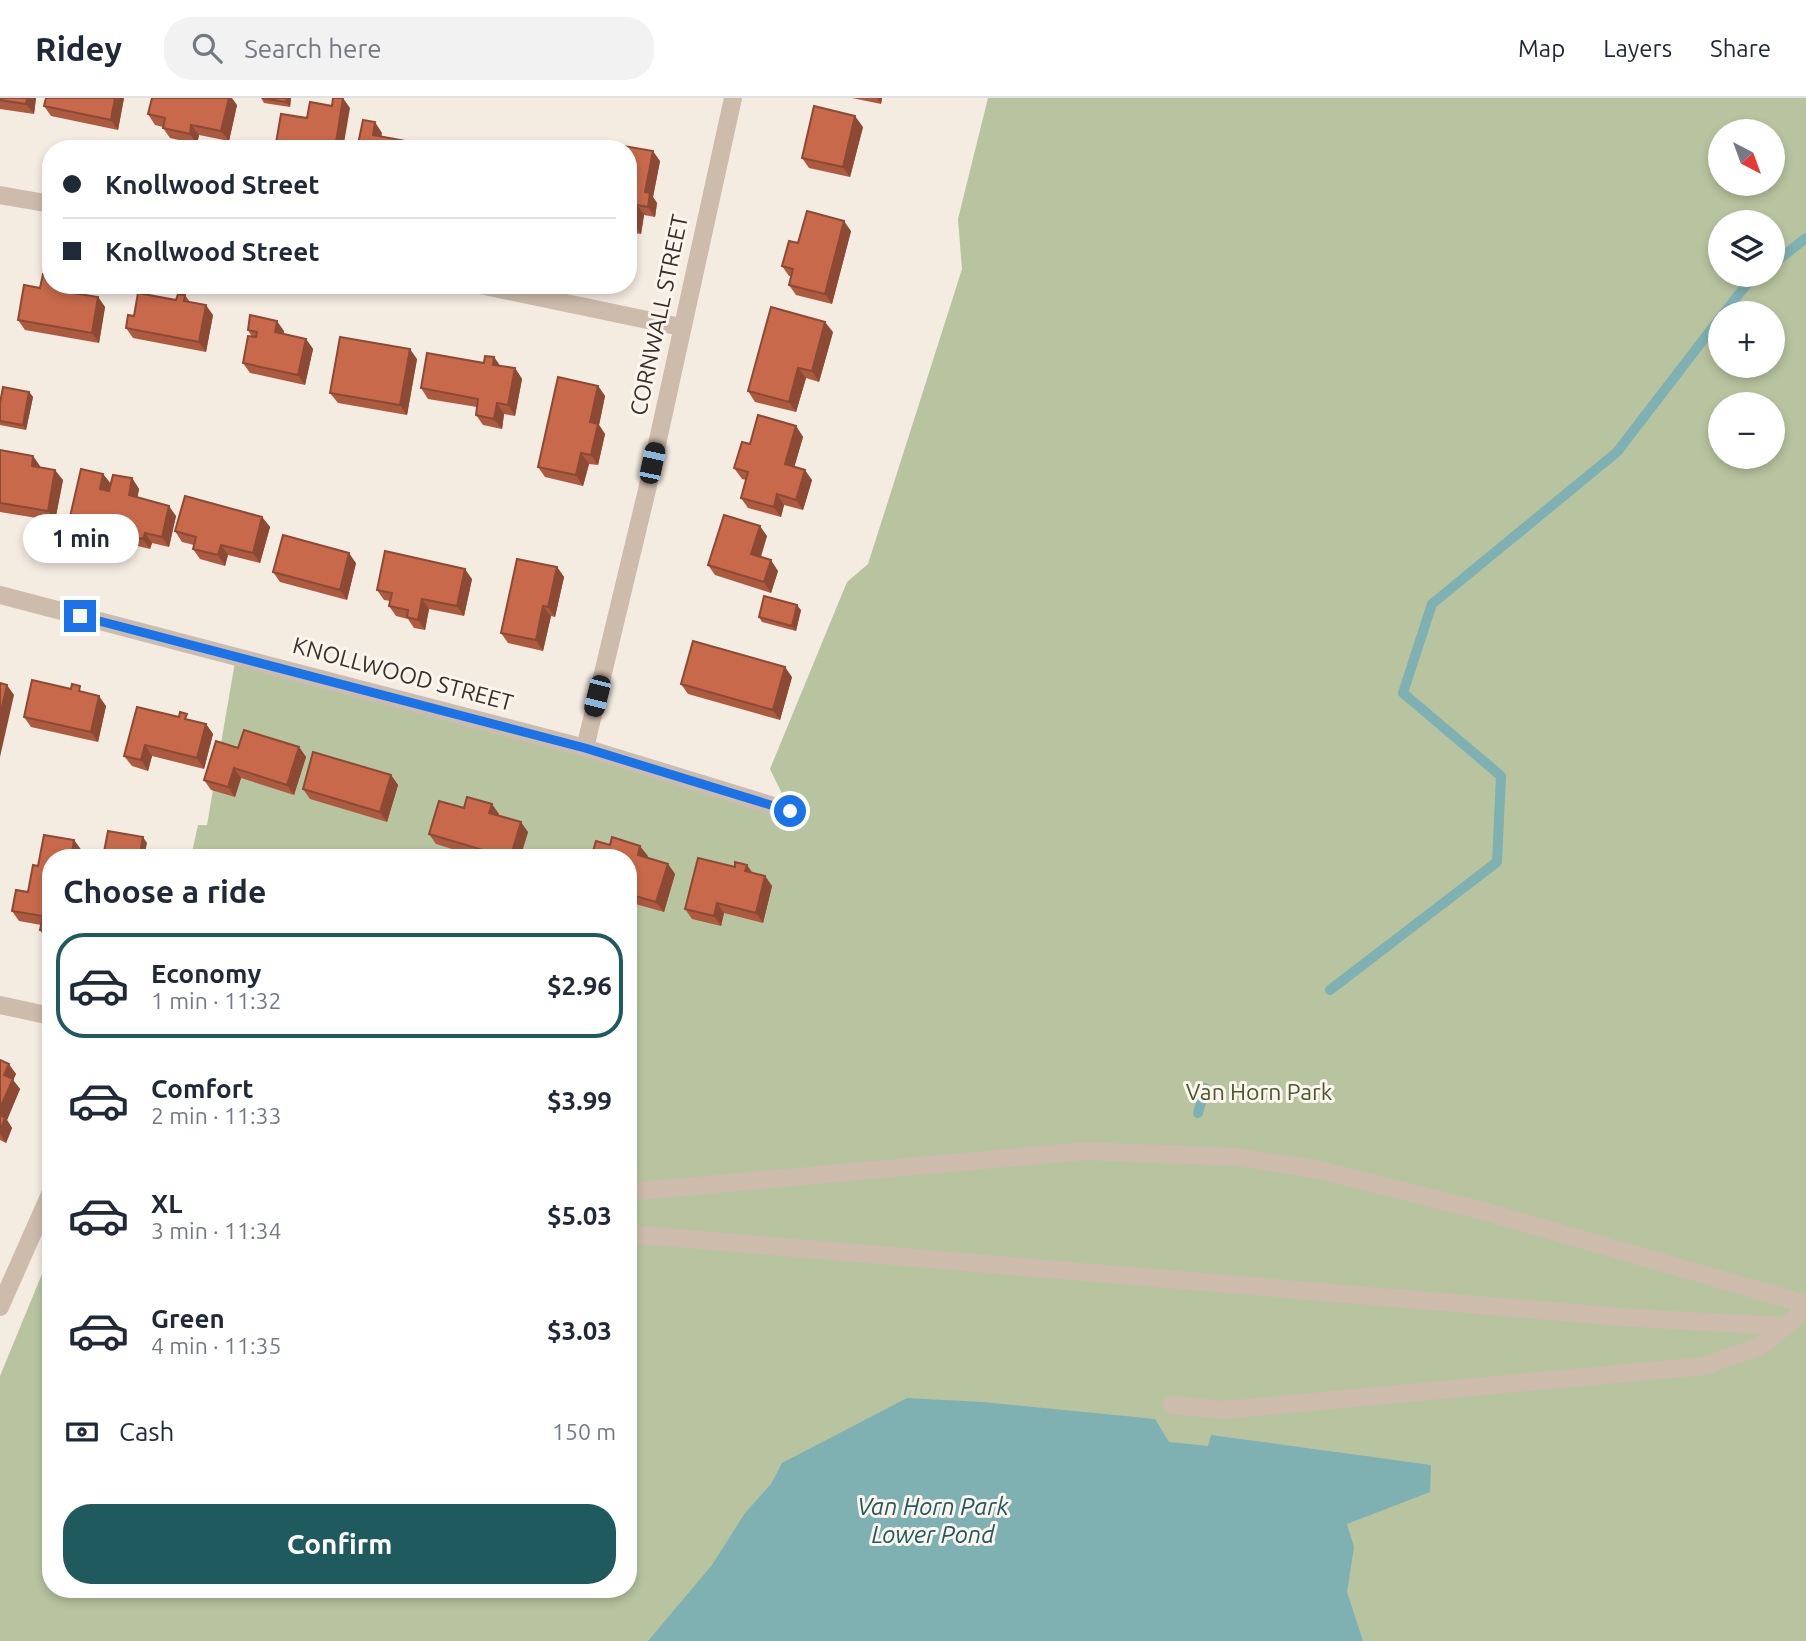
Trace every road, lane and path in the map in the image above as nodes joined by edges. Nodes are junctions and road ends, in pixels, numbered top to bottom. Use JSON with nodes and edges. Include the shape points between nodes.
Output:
{"nodes":[{"id":1,"x":733,"y":98,"type":"edge"},
{"id":2,"x":0,"y":195,"type":"edge"},
{"id":3,"x":42,"y":202,"type":"edge"},
{"id":4,"x":523,"y":294,"type":"edge"},
{"id":5,"x":681,"y":327,"type":"junction"},
{"id":6,"x":0,"y":595,"type":"edge"},
{"id":7,"x":585,"y":748,"type":"junction"},
{"id":8,"x":790,"y":811,"type":"dead end"},
{"id":9,"x":0,"y":1005,"type":"edge"},
{"id":10,"x":42,"y":1014,"type":"edge"},
{"id":11,"x":637,"y":1191,"type":"edge"},
{"id":12,"x":42,"y":1212,"type":"edge"},
{"id":13,"x":637,"y":1235,"type":"edge"},
{"id":14,"x":0,"y":1307,"type":"edge"},
{"id":15,"x":1806,"y":1307,"type":"edge"},
{"id":16,"x":1784,"y":1326,"type":"junction"},
{"id":17,"x":1172,"y":1405,"type":"dead end"}],
"edges":[{"from":1,"to":5,"type":"street","name":"CORNWALL STREET"},
{"from":2,"to":3,"type":"street"},
{"from":4,"to":5,"type":"street"},
{"from":5,"to":7,"type":"street","name":"CORNWALL STREET"},
{"from":6,"to":7,"type":"street","name":"KNOLLWOOD STREET"},
{"from":7,"to":8,"type":"street","name":"KNOLLWOOD STREET"},
{"from":9,"to":10,"type":"street"},
{"from":11,"to":15,"type":"street","via":[[1084,1151],[1237,1157],[1320,1170],[1483,1211]]},
{"from":12,"to":14,"type":"street"},
{"from":13,"to":16,"type":"street","via":[[1633,1318]]},
{"from":15,"to":16,"type":"street"},
{"from":16,"to":17,"type":"street","via":[[1761,1346],[1703,1366],[1224,1410]]}]}
